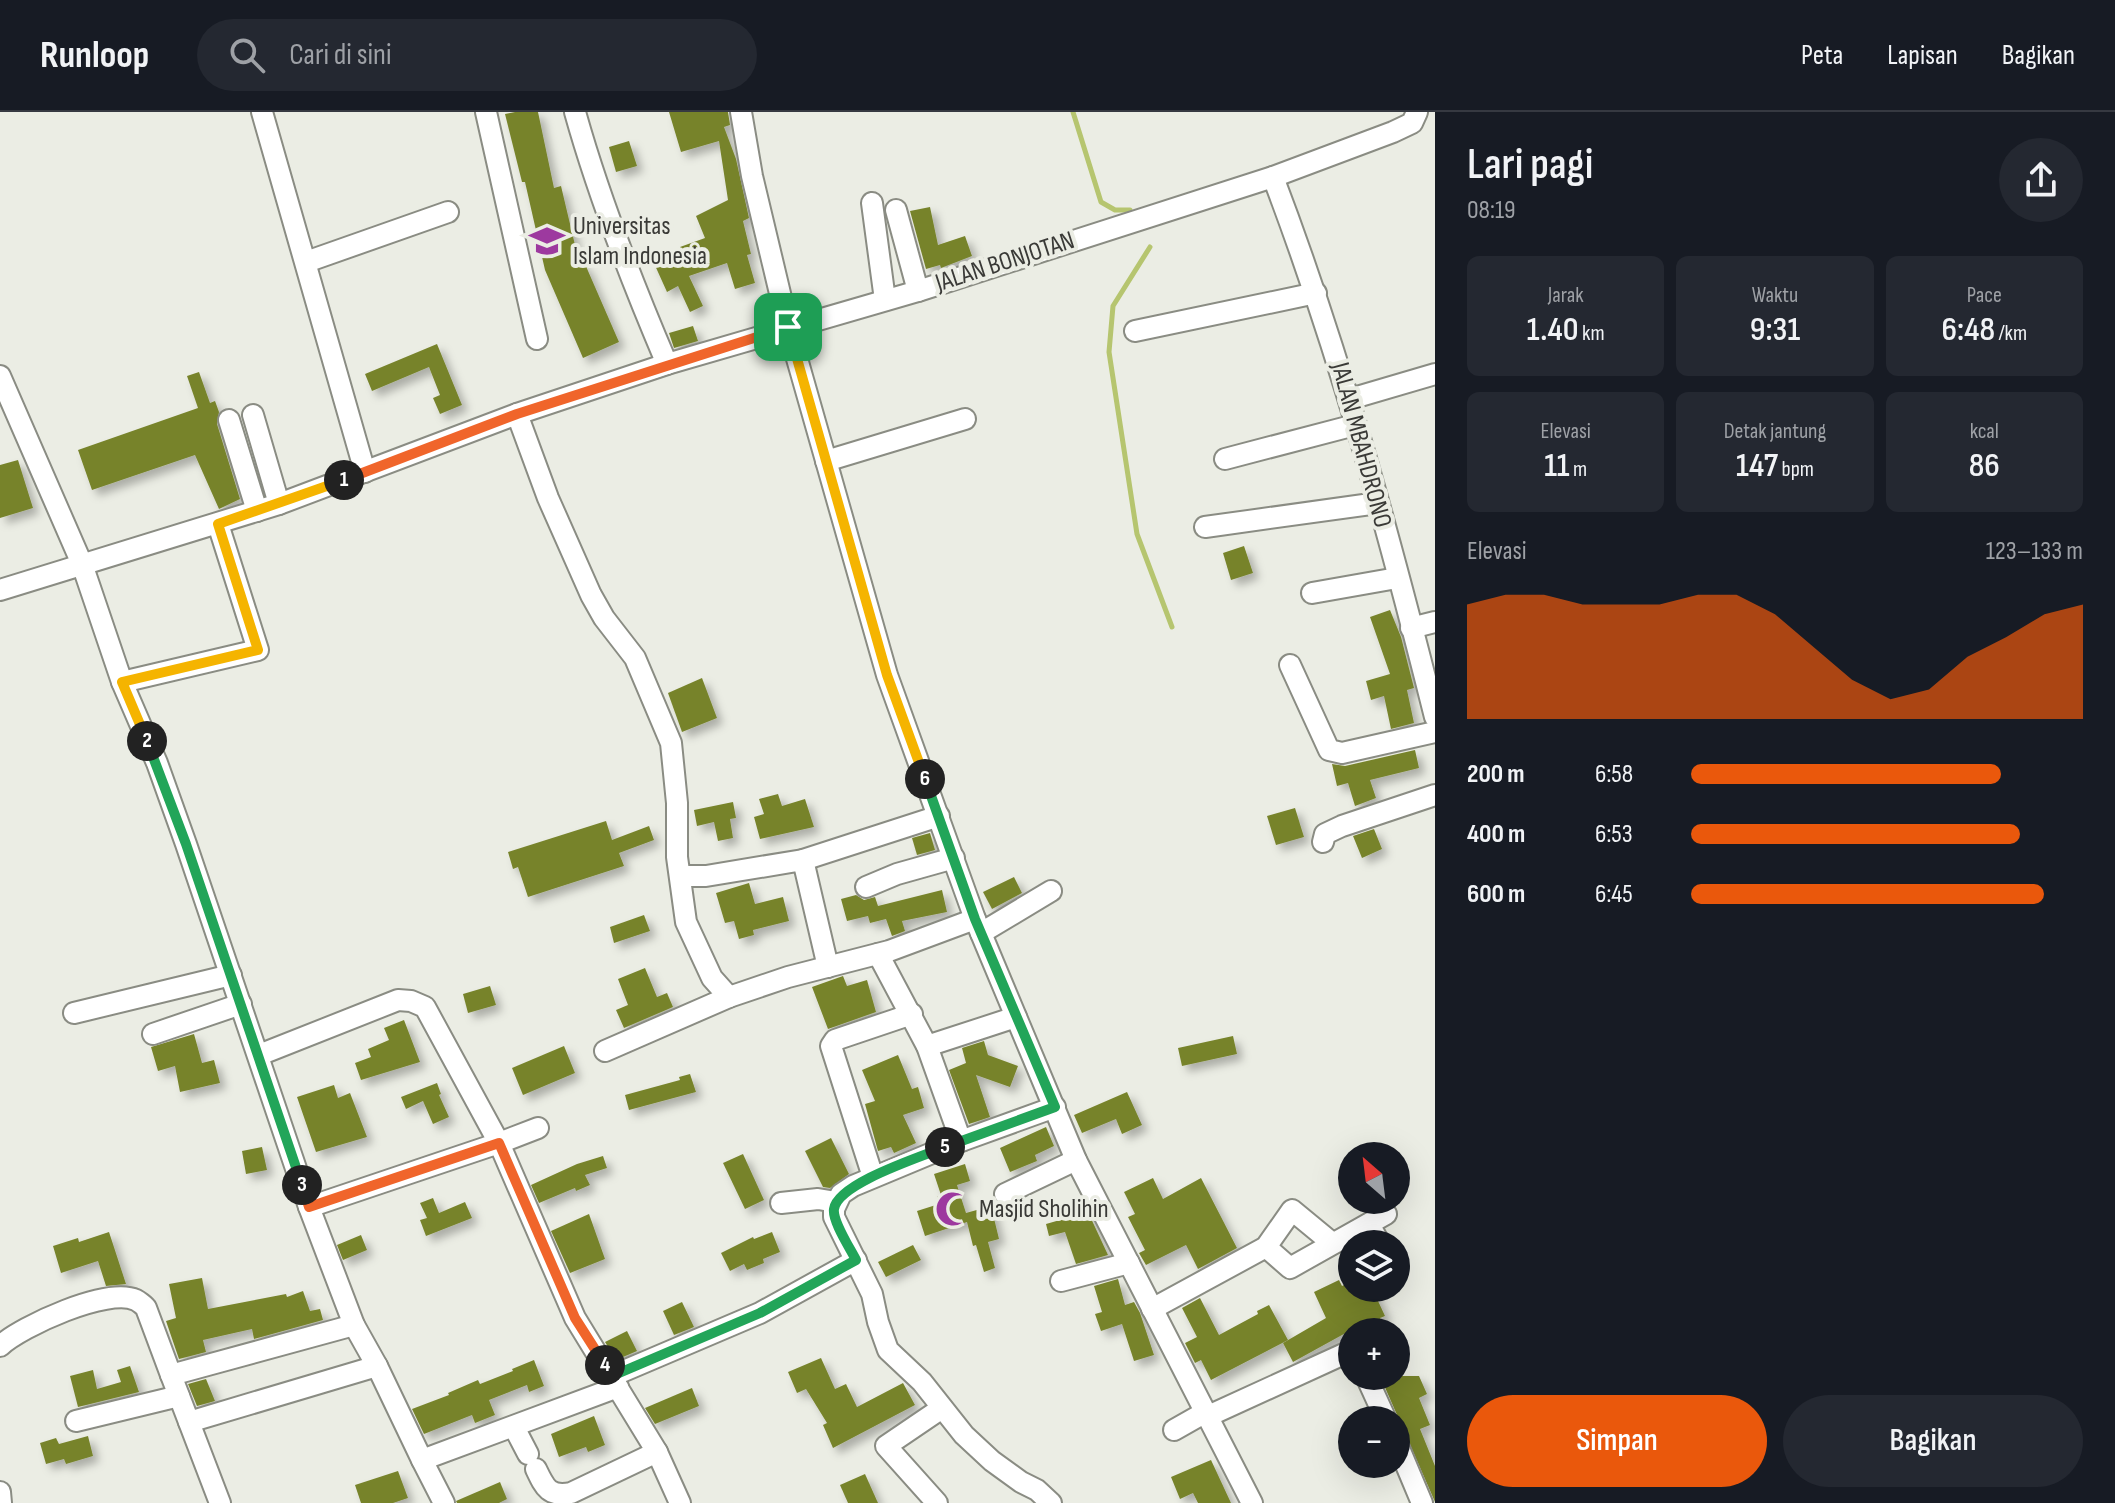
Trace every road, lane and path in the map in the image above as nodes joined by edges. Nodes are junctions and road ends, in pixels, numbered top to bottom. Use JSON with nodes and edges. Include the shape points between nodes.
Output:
{"nodes":[{"id":1,"x":262,"y":112,"type":"edge"},
{"id":2,"x":486,"y":112,"type":"edge"},
{"id":3,"x":575,"y":112,"type":"edge"},
{"id":4,"x":741,"y":112,"type":"edge"},
{"id":5,"x":1417,"y":112,"type":"edge"},
{"id":6,"x":1273,"y":177,"type":"junction"},
{"id":7,"x":872,"y":203,"type":"dead end"},
{"id":8,"x":896,"y":210,"type":"dead end"},
{"id":9,"x":448,"y":212,"type":"dead end"},
{"id":10,"x":306,"y":262,"type":"junction"},
{"id":11,"x":918,"y":291,"type":"junction"},
{"id":12,"x":1316,"y":293,"type":"junction"},
{"id":13,"x":885,"y":300,"type":"junction"},
{"id":14,"x":788,"y":327,"type":"junction"},
{"id":15,"x":1135,"y":331,"type":"dead end"},
{"id":16,"x":537,"y":339,"type":"dead end"},
{"id":17,"x":667,"y":364,"type":"junction"},
{"id":18,"x":1435,"y":374,"type":"edge"},
{"id":19,"x":0,"y":376,"type":"edge"},
{"id":20,"x":1350,"y":399,"type":"junction"},
{"id":21,"x":517,"y":414,"type":"junction"},
{"id":22,"x":253,"y":415,"type":"dead end"},
{"id":23,"x":965,"y":419,"type":"dead end"},
{"id":24,"x":229,"y":420,"type":"dead end"},
{"id":25,"x":1355,"y":425,"type":"junction"},
{"id":26,"x":1225,"y":459,"type":"dead end"},
{"id":27,"x":826,"y":461,"type":"junction"},
{"id":28,"x":365,"y":472,"type":"junction"},
{"id":29,"x":1378,"y":503,"type":"junction"},
{"id":30,"x":279,"y":504,"type":"junction"},
{"id":31,"x":257,"y":511,"type":"junction"},
{"id":32,"x":218,"y":524,"type":"junction"},
{"id":33,"x":1205,"y":527,"type":"dead end"},
{"id":34,"x":82,"y":564,"type":"junction"},
{"id":35,"x":1397,"y":578,"type":"junction"},
{"id":36,"x":0,"y":590,"type":"edge"},
{"id":37,"x":1312,"y":593,"type":"dead end"},
{"id":38,"x":1435,"y":622,"type":"edge"},
{"id":39,"x":1411,"y":628,"type":"junction"},
{"id":40,"x":1290,"y":665,"type":"dead end"},
{"id":41,"x":122,"y":682,"type":"junction"},
{"id":42,"x":1434,"y":709,"type":"edge"},
{"id":43,"x":1435,"y":732,"type":"edge"},
{"id":44,"x":1435,"y":795,"type":"edge"},
{"id":45,"x":939,"y":816,"type":"junction"},
{"id":46,"x":1323,"y":842,"type":"dead end"},
{"id":47,"x":954,"y":858,"type":"junction"},
{"id":48,"x":803,"y":860,"type":"junction"},
{"id":49,"x":681,"y":876,"type":"junction"},
{"id":50,"x":866,"y":887,"type":"dead end"},
{"id":51,"x":1051,"y":891,"type":"dead end"},
{"id":52,"x":978,"y":926,"type":"junction"},
{"id":53,"x":878,"y":954,"type":"junction"},
{"id":54,"x":828,"y":967,"type":"junction"},
{"id":55,"x":231,"y":975,"type":"junction"},
{"id":56,"x":729,"y":997,"type":"junction"},
{"id":57,"x":241,"y":1004,"type":"junction"},
{"id":58,"x":74,"y":1013,"type":"dead end"},
{"id":59,"x":912,"y":1014,"type":"junction"},
{"id":60,"x":1016,"y":1017,"type":"junction"},
{"id":61,"x":153,"y":1034,"type":"dead end"},
{"id":62,"x":927,"y":1046,"type":"junction"},
{"id":63,"x":605,"y":1051,"type":"dead end"},
{"id":64,"x":259,"y":1055,"type":"junction"},
{"id":65,"x":1055,"y":1107,"type":"junction"},
{"id":66,"x":538,"y":1128,"type":"dead end"},
{"id":67,"x":961,"y":1141,"type":"junction"},
{"id":68,"x":499,"y":1143,"type":"junction"},
{"id":69,"x":1076,"y":1160,"type":"junction"},
{"id":70,"x":873,"y":1177,"type":"junction"},
{"id":71,"x":1005,"y":1194,"type":"dead end"},
{"id":72,"x":836,"y":1202,"type":"junction"},
{"id":73,"x":781,"y":1203,"type":"dead end"},
{"id":74,"x":309,"y":1207,"type":"junction"},
{"id":75,"x":1357,"y":1230,"type":"edge"},
{"id":76,"x":1379,"y":1230,"type":"edge"},
{"id":77,"x":1338,"y":1240,"type":"edge"},
{"id":78,"x":1332,"y":1243,"type":"junction"},
{"id":79,"x":1266,"y":1247,"type":"junction"},
{"id":80,"x":856,"y":1260,"type":"junction"},
{"id":81,"x":1129,"y":1263,"type":"junction"},
{"id":82,"x":1061,"y":1281,"type":"dead end"},
{"id":83,"x":1152,"y":1309,"type":"junction"},
{"id":84,"x":354,"y":1325,"type":"junction"},
{"id":85,"x":0,"y":1346,"type":"edge"},
{"id":86,"x":1338,"y":1357,"type":"edge"},
{"id":87,"x":377,"y":1366,"type":"junction"},
{"id":88,"x":171,"y":1375,"type":"junction"},
{"id":89,"x":615,"y":1381,"type":"junction"},
{"id":90,"x":179,"y":1396,"type":"junction"},
{"id":91,"x":942,"y":1408,"type":"junction"},
{"id":92,"x":1205,"y":1415,"type":"junction"},
{"id":93,"x":76,"y":1421,"type":"dead end"},
{"id":94,"x":189,"y":1422,"type":"junction"},
{"id":95,"x":514,"y":1427,"type":"junction"},
{"id":96,"x":1174,"y":1430,"type":"dead end"},
{"id":97,"x":657,"y":1452,"type":"junction"},
{"id":98,"x":422,"y":1460,"type":"junction"},
{"id":99,"x":1410,"y":1474,"type":"edge"},
{"id":100,"x":0,"y":1492,"type":"edge"},
{"id":101,"x":1,"y":1503,"type":"edge"},
{"id":102,"x":220,"y":1503,"type":"edge"},
{"id":103,"x":444,"y":1503,"type":"edge"},
{"id":104,"x":680,"y":1503,"type":"edge"},
{"id":105,"x":937,"y":1503,"type":"edge"},
{"id":106,"x":1051,"y":1503,"type":"edge"},
{"id":107,"x":1252,"y":1503,"type":"edge"},
{"id":108,"x":1422,"y":1503,"type":"edge"}],
"edges":[{"from":1,"to":10,"type":"street"},
{"from":2,"to":16,"type":"street"},
{"from":3,"to":17,"type":"street","via":[[592,174]]},
{"from":4,"to":14,"type":"street"},
{"from":5,"to":6,"type":"street","name":"JALAN BONJOTAN","via":[[1412,123],[1393,132]]},
{"from":6,"to":11,"type":"street","name":"JALAN BONJOTAN"},
{"from":6,"to":12,"type":"street","name":"JALAN MBAHDRONO"},
{"from":7,"to":13,"type":"street"},
{"from":8,"to":11,"type":"street"},
{"from":9,"to":10,"type":"street"},
{"from":10,"to":28,"type":"street"},
{"from":11,"to":13,"type":"street","name":"JALAN BONJOTAN"},
{"from":12,"to":15,"type":"street"},
{"from":12,"to":20,"type":"street","name":"JALAN MBAHDRONO"},
{"from":13,"to":14,"type":"street","name":"JALAN BONJOTAN"},
{"from":14,"to":17,"type":"street","name":"JALAN BONJOTAN"},
{"from":14,"to":27,"type":"street"},
{"from":17,"to":21,"type":"street","name":"JALAN BONJOTAN"},
{"from":18,"to":20,"type":"street"},
{"from":19,"to":34,"type":"street"},
{"from":20,"to":25,"type":"street","name":"JALAN MBAHDRONO"},
{"from":21,"to":28,"type":"street","name":"JALAN BONJOTAN"},
{"from":21,"to":49,"type":"street","via":[[591,595],[635,658],[671,743]]},
{"from":22,"to":30,"type":"street"},
{"from":23,"to":27,"type":"street"},
{"from":24,"to":31,"type":"street"},
{"from":25,"to":26,"type":"street"},
{"from":25,"to":29,"type":"street","name":"JALAN MBAHDRONO"},
{"from":27,"to":45,"type":"street","via":[[887,675]]},
{"from":28,"to":30,"type":"street","name":"JALAN BONJOTAN"},
{"from":29,"to":33,"type":"street"},
{"from":29,"to":35,"type":"street","name":"JALAN MBAHDRONO"},
{"from":30,"to":31,"type":"street","name":"JALAN BONJOTAN"},
{"from":31,"to":32,"type":"street","name":"JALAN BONJOTAN"},
{"from":32,"to":34,"type":"street","name":"JALAN BONJOTAN"},
{"from":32,"to":41,"type":"street","via":[[258,650]]},
{"from":34,"to":36,"type":"street","name":"JALAN BONJOTAN"},
{"from":34,"to":41,"type":"street"},
{"from":35,"to":37,"type":"street"},
{"from":35,"to":39,"type":"street","name":"JALAN MBAHDRONO"},
{"from":38,"to":39,"type":"street"},
{"from":39,"to":42,"type":"street","name":"JALAN MBAHDRONO"},
{"from":40,"to":43,"type":"street","via":[[1329,750],[1342,753]]},
{"from":41,"to":55,"type":"street","via":[[157,763]]},
{"from":44,"to":46,"type":"street","via":[[1342,826],[1325,834]]},
{"from":45,"to":47,"type":"street"},
{"from":45,"to":48,"type":"street"},
{"from":47,"to":50,"type":"street"},
{"from":47,"to":52,"type":"street"},
{"from":48,"to":49,"type":"street"},
{"from":48,"to":54,"type":"street"},
{"from":49,"to":56,"type":"street","via":[[692,940]]},
{"from":51,"to":52,"type":"street"},
{"from":52,"to":53,"type":"street"},
{"from":52,"to":60,"type":"street"},
{"from":53,"to":54,"type":"street"},
{"from":53,"to":59,"type":"street"},
{"from":54,"to":56,"type":"street"},
{"from":55,"to":57,"type":"street"},
{"from":55,"to":58,"type":"street"},
{"from":56,"to":63,"type":"street"},
{"from":57,"to":61,"type":"street"},
{"from":57,"to":64,"type":"street"},
{"from":59,"to":62,"type":"street"},
{"from":59,"to":70,"type":"street","via":[[835,1040],[831,1046]]},
{"from":60,"to":62,"type":"street"},
{"from":60,"to":65,"type":"street"},
{"from":62,"to":67,"type":"street"},
{"from":64,"to":68,"type":"street","via":[[398,1000],[411,1001],[425,1007]]},
{"from":64,"to":74,"type":"street"},
{"from":65,"to":67,"type":"street"},
{"from":65,"to":69,"type":"street"},
{"from":66,"to":68,"type":"street"},
{"from":67,"to":70,"type":"street"},
{"from":68,"to":74,"type":"street"},
{"from":68,"to":89,"type":"street","via":[[575,1318]]},
{"from":69,"to":71,"type":"street"},
{"from":69,"to":81,"type":"street"},
{"from":70,"to":72,"type":"street"},
{"from":72,"to":73,"type":"street"},
{"from":72,"to":80,"type":"street","via":[[834,1217]]},
{"from":74,"to":84,"type":"street"},
{"from":75,"to":76,"type":"street","via":[[1378,1219]]},
{"from":77,"to":78,"type":"street"},
{"from":78,"to":79,"type":"street","via":[[1290,1268]]},
{"from":78,"to":79,"type":"street","via":[[1292,1210]]},
{"from":79,"to":83,"type":"street"},
{"from":80,"to":89,"type":"street","via":[[760,1313]]},
{"from":80,"to":91,"type":"street","via":[[888,1350]]},
{"from":81,"to":82,"type":"street"},
{"from":81,"to":83,"type":"street"},
{"from":83,"to":92,"type":"street"},
{"from":84,"to":87,"type":"street"},
{"from":84,"to":88,"type":"street"},
{"from":85,"to":88,"type":"street","via":[[52,1315],[127,1298],[146,1308]]},
{"from":86,"to":92,"type":"street"},
{"from":87,"to":94,"type":"street"},
{"from":87,"to":98,"type":"street"},
{"from":88,"to":90,"type":"street"},
{"from":89,"to":95,"type":"street"},
{"from":89,"to":97,"type":"street"},
{"from":90,"to":93,"type":"street"},
{"from":90,"to":94,"type":"street"},
{"from":91,"to":105,"type":"street","via":[[886,1446]]},
{"from":91,"to":106,"type":"street","via":[[992,1461]]},
{"from":92,"to":96,"type":"street"},
{"from":92,"to":107,"type":"street"},
{"from":94,"to":102,"type":"street"},
{"from":95,"to":97,"type":"street","via":[[552,1494],[571,1493]]},
{"from":95,"to":98,"type":"street"},
{"from":97,"to":104,"type":"street"},
{"from":98,"to":103,"type":"street"},
{"from":99,"to":108,"type":"street"},
{"from":100,"to":101,"type":"street"}]}
